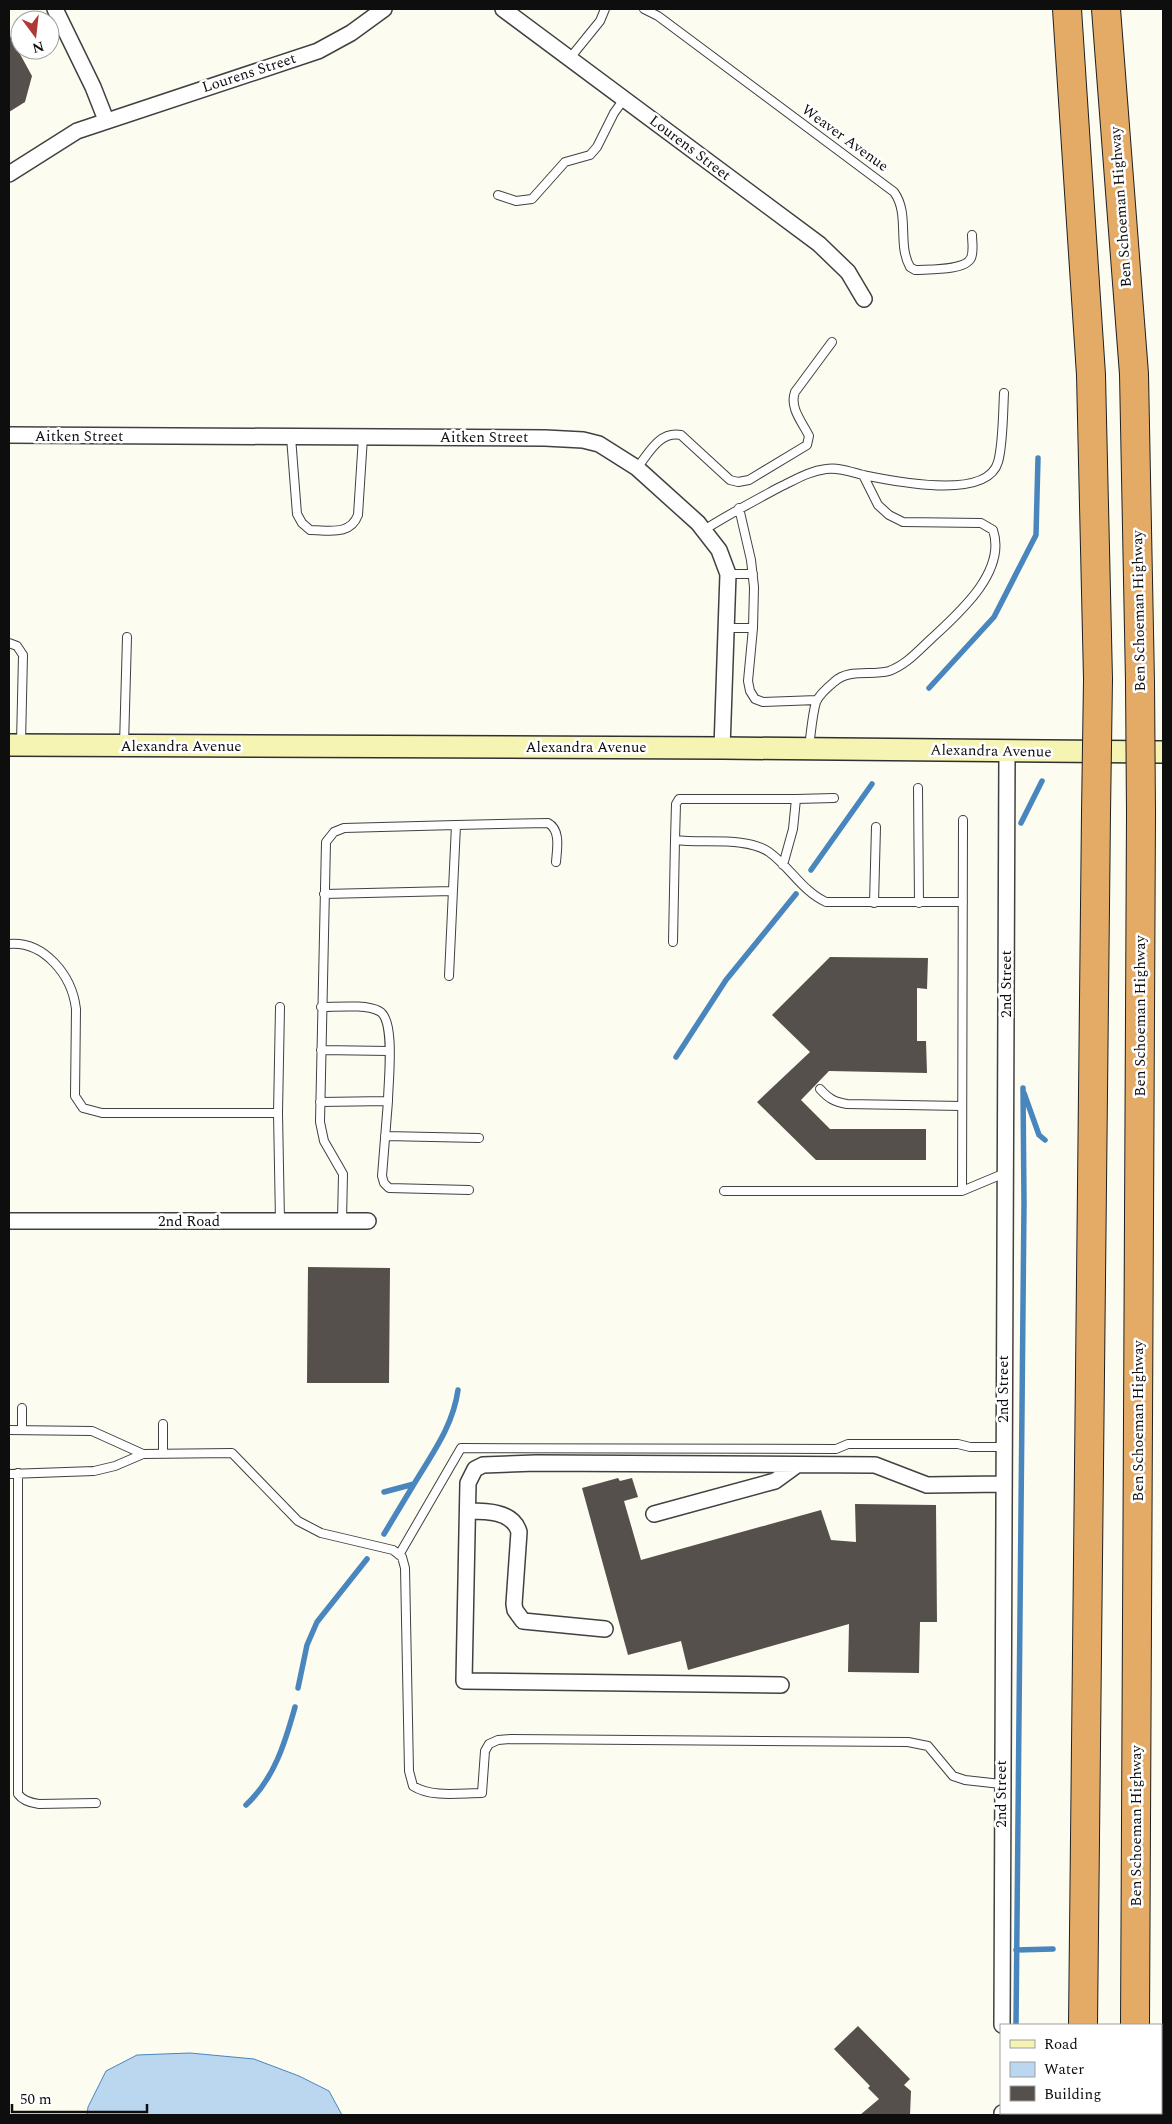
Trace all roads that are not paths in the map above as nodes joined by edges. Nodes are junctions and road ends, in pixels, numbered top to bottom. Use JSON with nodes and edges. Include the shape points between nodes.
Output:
{"nodes":[{"id":1,"x":56,"y":9,"type":"edge"},
{"id":2,"x":384,"y":9,"type":"edge"},
{"id":3,"x":503,"y":9,"type":"edge"},
{"id":4,"x":605,"y":9,"type":"edge"},
{"id":5,"x":644,"y":9,"type":"edge"},
{"id":6,"x":1067,"y":9,"type":"edge"},
{"id":7,"x":1106,"y":9,"type":"edge"},
{"id":8,"x":570,"y":58,"type":"junction"},
{"id":9,"x":624,"y":99,"type":"junction"},
{"id":10,"x":106,"y":120,"type":"junction"},
{"id":11,"x":9,"y":174,"type":"edge"},
{"id":12,"x":498,"y":195,"type":"dead end"},
{"id":13,"x":972,"y":235,"type":"dead end"},
{"id":14,"x":864,"y":299,"type":"dead end"},
{"id":15,"x":832,"y":342,"type":"dead end"},
{"id":16,"x":1004,"y":393,"type":"dead end"},
{"id":17,"x":9,"y":435,"type":"edge"},
{"id":18,"x":291,"y":437,"type":"junction"},
{"id":19,"x":363,"y":437,"type":"junction"},
{"id":20,"x":637,"y":468,"type":"junction"},
{"id":21,"x":863,"y":475,"type":"junction"},
{"id":22,"x":739,"y":508,"type":"junction"},
{"id":23,"x":704,"y":530,"type":"junction"},
{"id":24,"x":728,"y":574,"type":"junction"},
{"id":25,"x":753,"y":574,"type":"junction"},
{"id":26,"x":726,"y":628,"type":"junction"},
{"id":27,"x":753,"y":628,"type":"junction"},
{"id":28,"x":127,"y":637,"type":"dead end"},
{"id":29,"x":9,"y":643,"type":"edge"},
{"id":30,"x":817,"y":700,"type":"junction"},
{"id":31,"x":15,"y":745,"type":"edge"},
{"id":32,"x":124,"y":746,"type":"junction"},
{"id":33,"x":722,"y":748,"type":"junction"},
{"id":34,"x":808,"y":749,"type":"junction"},
{"id":35,"x":1007,"y":752,"type":"junction"},
{"id":36,"x":1163,"y":752,"type":"edge"},
{"id":37,"x":918,"y":788,"type":"dead end"},
{"id":38,"x":834,"y":798,"type":"dead end"},
{"id":39,"x":796,"y":799,"type":"junction"},
{"id":40,"x":963,"y":820,"type":"dead end"},
{"id":41,"x":456,"y":825,"type":"junction"},
{"id":42,"x":876,"y":827,"type":"dead end"},
{"id":43,"x":675,"y":840,"type":"junction"},
{"id":44,"x":556,"y":862,"type":"dead end"},
{"id":45,"x":783,"y":865,"type":"junction"},
{"id":46,"x":452,"y":891,"type":"junction"},
{"id":47,"x":324,"y":894,"type":"junction"},
{"id":48,"x":963,"y":902,"type":"junction"},
{"id":49,"x":874,"y":903,"type":"junction"},
{"id":50,"x":919,"y":903,"type":"junction"},
{"id":51,"x":673,"y":942,"type":"dead end"},
{"id":52,"x":9,"y":944,"type":"edge"},
{"id":53,"x":448,"y":976,"type":"dead end"},
{"id":54,"x":280,"y":1007,"type":"dead end"},
{"id":55,"x":322,"y":1007,"type":"junction"},
{"id":56,"x":321,"y":1050,"type":"junction"},
{"id":57,"x":389,"y":1052,"type":"junction"},
{"id":58,"x":820,"y":1088,"type":"dead end"},
{"id":59,"x":388,"y":1101,"type":"junction"},
{"id":60,"x":320,"y":1102,"type":"junction"},
{"id":61,"x":962,"y":1106,"type":"junction"},
{"id":62,"x":278,"y":1113,"type":"junction"},
{"id":63,"x":386,"y":1136,"type":"junction"},
{"id":64,"x":479,"y":1138,"type":"dead end"},
{"id":65,"x":1005,"y":1173,"type":"junction"},
{"id":66,"x":469,"y":1190,"type":"dead end"},
{"id":67,"x":724,"y":1190,"type":"dead end"},
{"id":68,"x":962,"y":1191,"type":"junction"},
{"id":69,"x":9,"y":1221,"type":"edge"},
{"id":70,"x":280,"y":1221,"type":"junction"},
{"id":71,"x":342,"y":1221,"type":"junction"},
{"id":72,"x":368,"y":1221,"type":"dead end"},
{"id":73,"x":22,"y":1408,"type":"dead end"},
{"id":74,"x":163,"y":1424,"type":"dead end"},
{"id":75,"x":9,"y":1430,"type":"edge"},
{"id":76,"x":22,"y":1430,"type":"junction"},
{"id":77,"x":1003,"y":1446,"type":"junction"},
{"id":78,"x":163,"y":1453,"type":"junction"},
{"id":79,"x":143,"y":1454,"type":"junction"},
{"id":80,"x":797,"y":1466,"type":"junction"},
{"id":81,"x":9,"y":1474,"type":"edge"},
{"id":82,"x":18,"y":1474,"type":"junction"},
{"id":83,"x":1003,"y":1484,"type":"junction"},
{"id":84,"x":468,"y":1511,"type":"junction"},
{"id":85,"x":654,"y":1514,"type":"dead end"},
{"id":86,"x":399,"y":1555,"type":"junction"},
{"id":87,"x":604,"y":1629,"type":"dead end"},
{"id":88,"x":781,"y":1685,"type":"dead end"},
{"id":89,"x":1001,"y":1784,"type":"junction"},
{"id":90,"x":96,"y":1803,"type":"dead end"},
{"id":91,"x":1002,"y":2024,"type":"edge"},
{"id":92,"x":1083,"y":2024,"type":"edge"},
{"id":93,"x":1135,"y":2024,"type":"edge"}],
"edges":[{"from":1,"to":10,"type":"street"},
{"from":2,"to":10,"type":"street","name":"Lourens Street","via":[[352,33],[318,51]]},
{"from":3,"to":8,"type":"street","name":"Lourens Street"},
{"from":4,"to":8,"type":"lane","via":[[600,21]]},
{"from":5,"to":13,"type":"lane","name":"Weaver Avenue","via":[[658,16],[894,192],[901,201],[904,251],[910,267],[915,270],[961,267],[972,257]]},
{"from":6,"to":92,"type":"highway","bridge":true,"via":[[1091,375],[1098,679]]},
{"from":7,"to":93,"type":"highway","name":"Ben Schoeman Highway","bridge":true,"via":[[1134,374],[1140,682]]},
{"from":8,"to":9,"type":"street","name":"Lourens Street"},
{"from":9,"to":12,"type":"lane","via":[[590,155],[566,162],[532,199],[516,201]]},
{"from":9,"to":14,"type":"street","name":"Lourens Street","via":[[819,244],[848,272]]},
{"from":10,"to":11,"type":"street","name":"Lourens Street","via":[[76,131]]},
{"from":15,"to":20,"type":"lane","via":[[792,400],[810,436],[807,445],[749,480],[738,482],[730,480],[681,435],[672,433],[662,437]]},
{"from":16,"to":21,"type":"lane","via":[[998,463],[982,479],[971,484],[929,485]]},
{"from":17,"to":18,"type":"street","name":"Aitken Street"},
{"from":18,"to":19,"type":"street","name":"Aitken Street"},
{"from":18,"to":19,"type":"lane","via":[[297,514],[310,530],[347,530],[355,524]]},
{"from":19,"to":20,"type":"street","name":"Aitken Street","via":[[583,440],[599,444]]},
{"from":20,"to":23,"type":"street","name":"Aitken Street"},
{"from":21,"to":22,"type":"lane","via":[[828,469],[811,472]]},
{"from":21,"to":30,"type":"lane","via":[[878,505],[903,522],[981,523],[993,530],[998,542],[985,579],[974,594],[959,613],[903,664],[887,672],[848,674],[835,680]]},
{"from":22,"to":23,"type":"lane"},
{"from":22,"to":25,"type":"lane"},
{"from":23,"to":24,"type":"street","name":"Aitken Street","via":[[719,550]]},
{"from":24,"to":25,"type":"lane"},
{"from":24,"to":26,"type":"street","name":"Aitken Street"},
{"from":25,"to":27,"type":"lane"},
{"from":26,"to":27,"type":"lane"},
{"from":26,"to":33,"type":"street","name":"Aitken Street"},
{"from":27,"to":30,"type":"lane","via":[[748,681],[755,699],[762,702]]},
{"from":28,"to":32,"type":"lane"},
{"from":29,"to":31,"type":"lane","via":[[17,646],[23,655]]},
{"from":30,"to":34,"type":"lane"},
{"from":31,"to":32,"type":"main road","name":"Alexandra Avenue"},
{"from":32,"to":33,"type":"main road","name":"Alexandra Avenue"},
{"from":33,"to":34,"type":"main road","name":"Alexandra Avenue"},
{"from":34,"to":35,"type":"main road","name":"Alexandra Avenue"},
{"from":35,"to":36,"type":"main road","name":"Alexandra Avenue"},
{"from":35,"to":65,"type":"street","name":"2nd Street"},
{"from":37,"to":50,"type":"lane"},
{"from":38,"to":39,"type":"lane"},
{"from":39,"to":43,"type":"lane","via":[[679,799],[676,804]]},
{"from":39,"to":45,"type":"lane","via":[[793,829]]},
{"from":40,"to":48,"type":"lane"},
{"from":41,"to":44,"type":"lane","via":[[548,823],[557,833]]},
{"from":41,"to":46,"type":"lane"},
{"from":41,"to":47,"type":"lane","via":[[344,828],[334,832],[326,842]]},
{"from":42,"to":49,"type":"lane"},
{"from":43,"to":45,"type":"lane","via":[[756,846]]},
{"from":43,"to":51,"type":"lane"},
{"from":45,"to":49,"type":"lane","via":[[815,897],[826,902]]},
{"from":46,"to":47,"type":"lane"},
{"from":46,"to":53,"type":"lane"},
{"from":47,"to":55,"type":"lane"},
{"from":48,"to":50,"type":"lane"},
{"from":48,"to":61,"type":"lane"},
{"from":49,"to":50,"type":"lane"},
{"from":52,"to":62,"type":"lane","via":[[22,943],[42,951],[70,984],[76,1009],[75,1096],[83,1108],[102,1113]]},
{"from":54,"to":62,"type":"lane"},
{"from":55,"to":56,"type":"lane"},
{"from":55,"to":57,"type":"lane","via":[[380,1011],[389,1028]]},
{"from":56,"to":57,"type":"lane"},
{"from":56,"to":60,"type":"lane"},
{"from":57,"to":59,"type":"lane"},
{"from":58,"to":61,"type":"lane","via":[[828,1098],[838,1103]]},
{"from":59,"to":60,"type":"lane"},
{"from":59,"to":63,"type":"lane"},
{"from":60,"to":71,"type":"lane","via":[[324,1141],[343,1174]]},
{"from":61,"to":68,"type":"lane"},
{"from":62,"to":70,"type":"lane"},
{"from":63,"to":64,"type":"lane"},
{"from":63,"to":66,"type":"lane","via":[[382,1176],[389,1188]]},
{"from":65,"to":68,"type":"lane"},
{"from":65,"to":77,"type":"street","name":"2nd Street"},
{"from":67,"to":68,"type":"lane"},
{"from":69,"to":70,"type":"street","name":"2nd Road"},
{"from":70,"to":71,"type":"street","name":"2nd Road"},
{"from":71,"to":72,"type":"street","name":"2nd Road"},
{"from":73,"to":76,"type":"lane"},
{"from":74,"to":78,"type":"lane"},
{"from":75,"to":76,"type":"lane"},
{"from":76,"to":79,"type":"lane","via":[[92,1431]]},
{"from":77,"to":83,"type":"street","name":"2nd Street"},
{"from":77,"to":86,"type":"lane","via":[[848,1444],[836,1449],[461,1448]]},
{"from":78,"to":79,"type":"lane"},
{"from":78,"to":86,"type":"lane","via":[[232,1453],[298,1521],[321,1533],[392,1550]]},
{"from":79,"to":82,"type":"lane","via":[[94,1471]]},
{"from":80,"to":83,"type":"street","via":[[875,1465],[927,1485]]},
{"from":80,"to":84,"type":"street","via":[[483,1465],[475,1469],[468,1483]]},
{"from":80,"to":85,"type":"street","via":[[775,1481]]},
{"from":81,"to":82,"type":"lane"},
{"from":82,"to":90,"type":"lane","via":[[18,1794],[30,1803]]},
{"from":83,"to":89,"type":"street","name":"2nd Street"},
{"from":84,"to":87,"type":"street","via":[[489,1511],[517,1525],[514,1604],[523,1621]]},
{"from":84,"to":88,"type":"street","via":[[464,1681]]},
{"from":86,"to":89,"type":"lane","via":[[405,1568],[406,1583],[409,1771],[413,1786],[418,1789],[435,1793],[482,1793],[485,1751],[489,1744],[511,1739],[908,1742],[928,1746],[953,1776]]},
{"from":89,"to":91,"type":"street","name":"2nd Street"}]}
